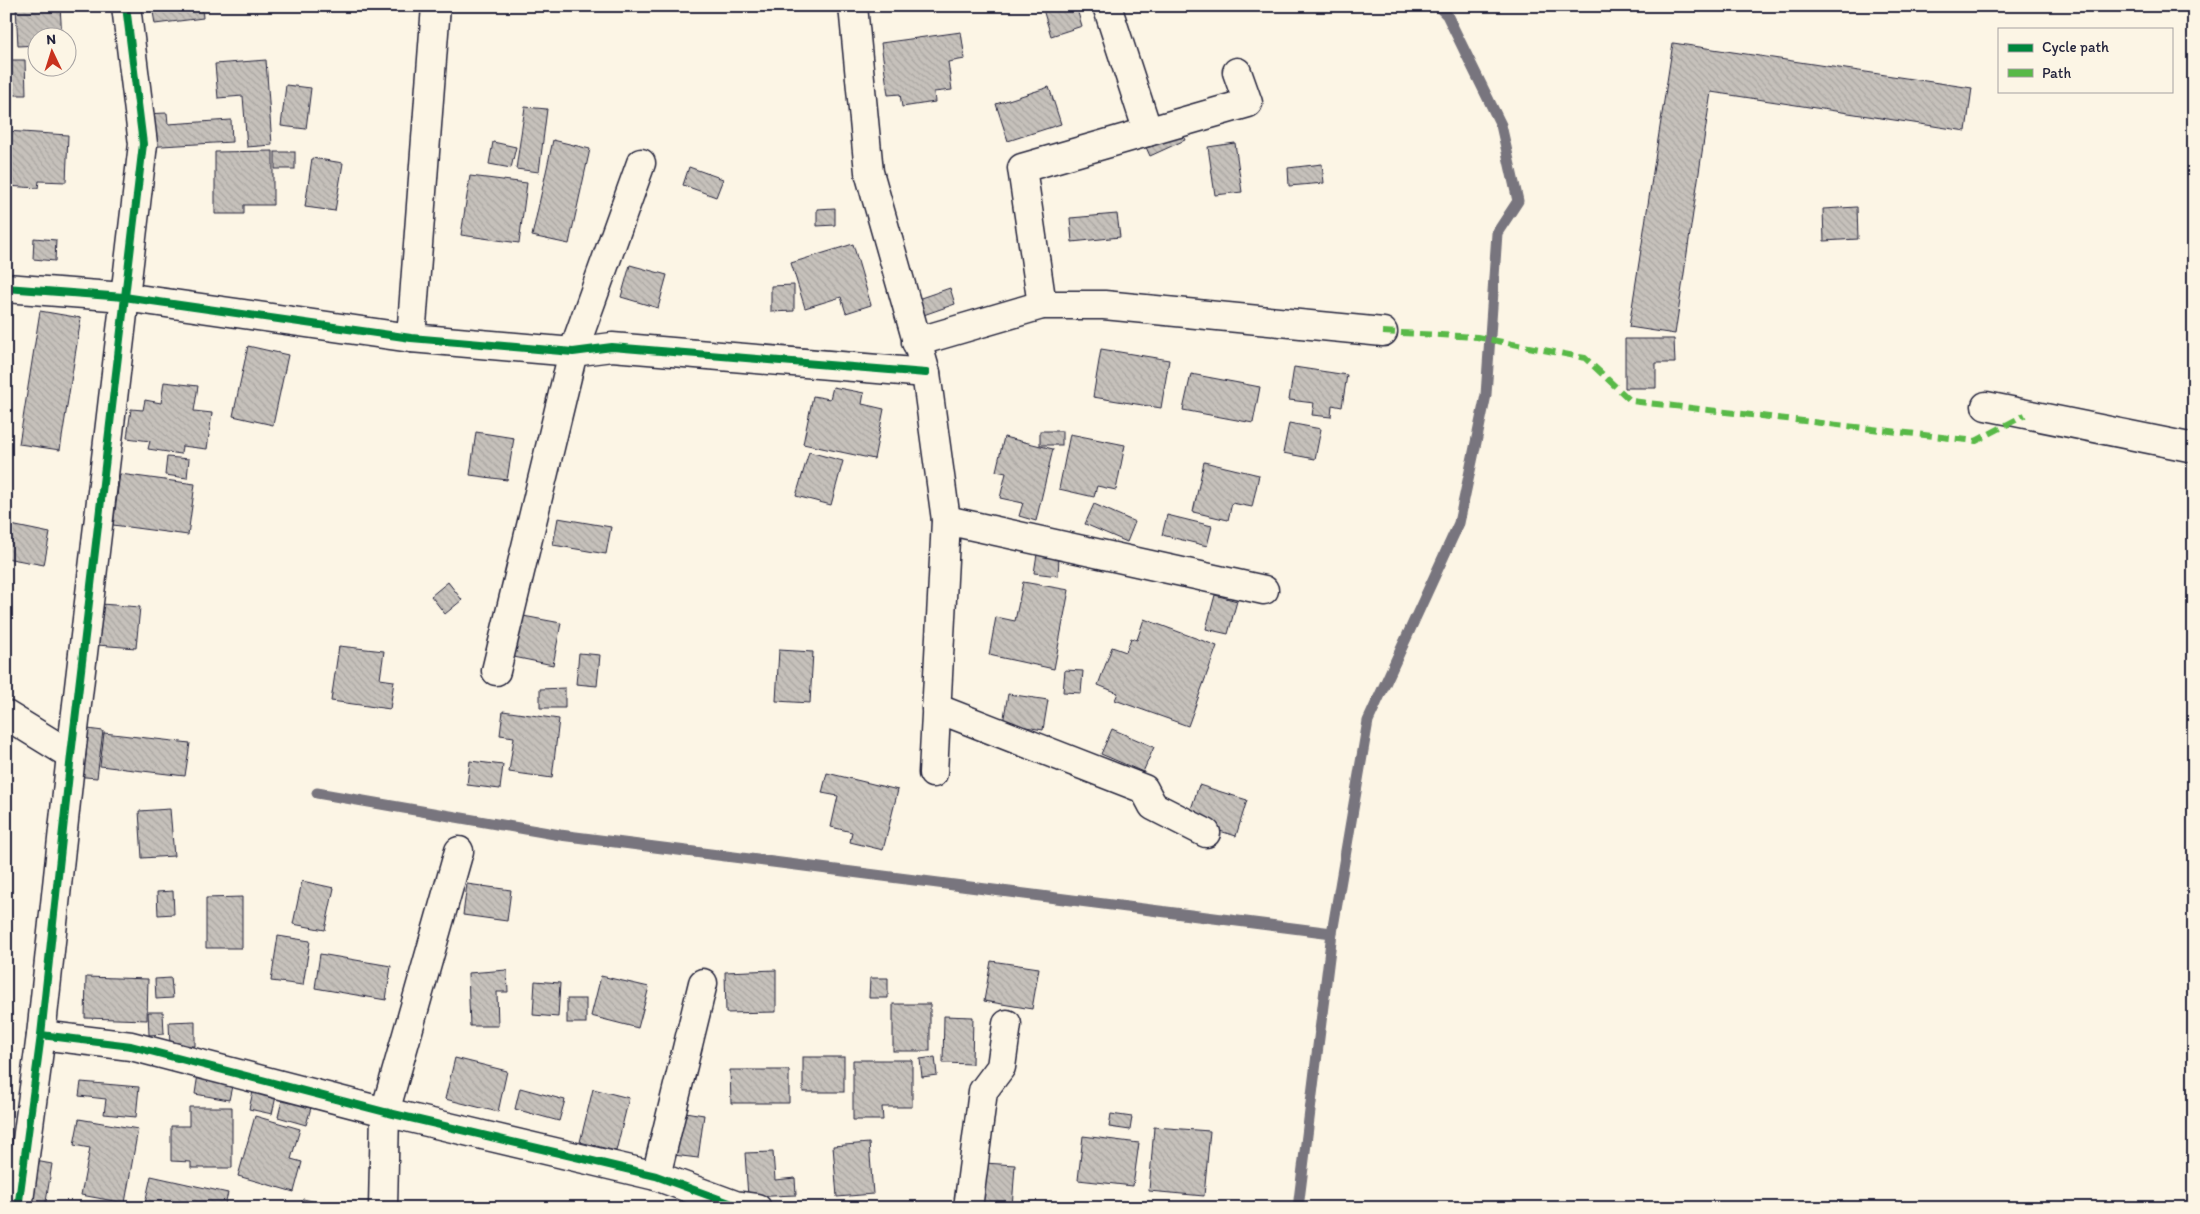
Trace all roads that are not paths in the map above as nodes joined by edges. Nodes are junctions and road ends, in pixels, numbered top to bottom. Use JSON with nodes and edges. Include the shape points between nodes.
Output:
{"nodes":[{"id":1,"x":126,"y":6,"type":"edge"},
{"id":2,"x":436,"y":6,"type":"edge"},
{"id":3,"x":853,"y":6,"type":"edge"},
{"id":4,"x":1107,"y":6,"type":"edge"},
{"id":5,"x":1236,"y":72,"type":"dead end"},
{"id":6,"x":1148,"y":132,"type":"junction"},
{"id":7,"x":641,"y":163,"type":"dead end"},
{"id":8,"x":6,"y":288,"type":"edge"},
{"id":9,"x":124,"y":297,"type":"junction"},
{"id":10,"x":1042,"y":305,"type":"junction"},
{"id":11,"x":1383,"y":332,"type":"dead end"},
{"id":12,"x":411,"y":338,"type":"junction"},
{"id":13,"x":916,"y":342,"type":"junction"},
{"id":14,"x":573,"y":352,"type":"junction"},
{"id":15,"x":926,"y":373,"type":"junction"},
{"id":16,"x":1986,"y":406,"type":"dead end"},
{"id":17,"x":2194,"y":448,"type":"edge"},
{"id":18,"x":946,"y":520,"type":"junction"},
{"id":19,"x":1264,"y":590,"type":"dead end"},
{"id":20,"x":496,"y":671,"type":"dead end"},
{"id":21,"x":936,"y":708,"type":"junction"},
{"id":22,"x":6,"y":715,"type":"edge"},
{"id":23,"x":71,"y":755,"type":"junction"},
{"id":24,"x":933,"y":773,"type":"dead end"},
{"id":25,"x":1206,"y":833,"type":"dead end"},
{"id":26,"x":459,"y":851,"type":"dead end"},
{"id":27,"x":703,"y":983,"type":"dead end"},
{"id":28,"x":1007,"y":1024,"type":"dead end"},
{"id":29,"x":41,"y":1035,"type":"junction"},
{"id":30,"x":385,"y":1112,"type":"junction"},
{"id":31,"x":656,"y":1176,"type":"junction"},
{"id":32,"x":18,"y":1208,"type":"edge"},
{"id":33,"x":383,"y":1208,"type":"edge"},
{"id":34,"x":757,"y":1208,"type":"edge"},
{"id":35,"x":968,"y":1208,"type":"edge"}],
"edges":[{"from":1,"to":9,"type":"street","via":[[143,144]]},
{"from":2,"to":12,"type":"street"},
{"from":3,"to":13,"type":"street","via":[[869,172]]},
{"from":4,"to":6,"type":"street"},
{"from":5,"to":6,"type":"street","via":[[1248,103]]},
{"from":6,"to":10,"type":"street","via":[[1022,168]]},
{"from":7,"to":14,"type":"street"},
{"from":8,"to":9,"type":"street"},
{"from":9,"to":12,"type":"street"},
{"from":9,"to":23,"type":"street"},
{"from":10,"to":11,"type":"street","via":[[1104,306]]},
{"from":10,"to":13,"type":"street"},
{"from":12,"to":14,"type":"street"},
{"from":13,"to":15,"type":"street"},
{"from":14,"to":15,"type":"street","via":[[612,347]]},
{"from":14,"to":20,"type":"street"},
{"from":15,"to":18,"type":"street"},
{"from":16,"to":17,"type":"street"},
{"from":18,"to":19,"type":"street"},
{"from":18,"to":21,"type":"street"},
{"from":21,"to":24,"type":"street"},
{"from":21,"to":25,"type":"street","via":[[1144,789],[1153,806]]},
{"from":22,"to":23,"type":"street"},
{"from":23,"to":29,"type":"street"},
{"from":26,"to":30,"type":"street"},
{"from":27,"to":31,"type":"street"},
{"from":28,"to":35,"type":"street","via":[[1001,1067],[983,1091]]},
{"from":29,"to":30,"type":"street","via":[[131,1046]]},
{"from":29,"to":32,"type":"street"},
{"from":30,"to":31,"type":"street"},
{"from":30,"to":33,"type":"street"},
{"from":31,"to":34,"type":"street","via":[[735,1205]]}]}
